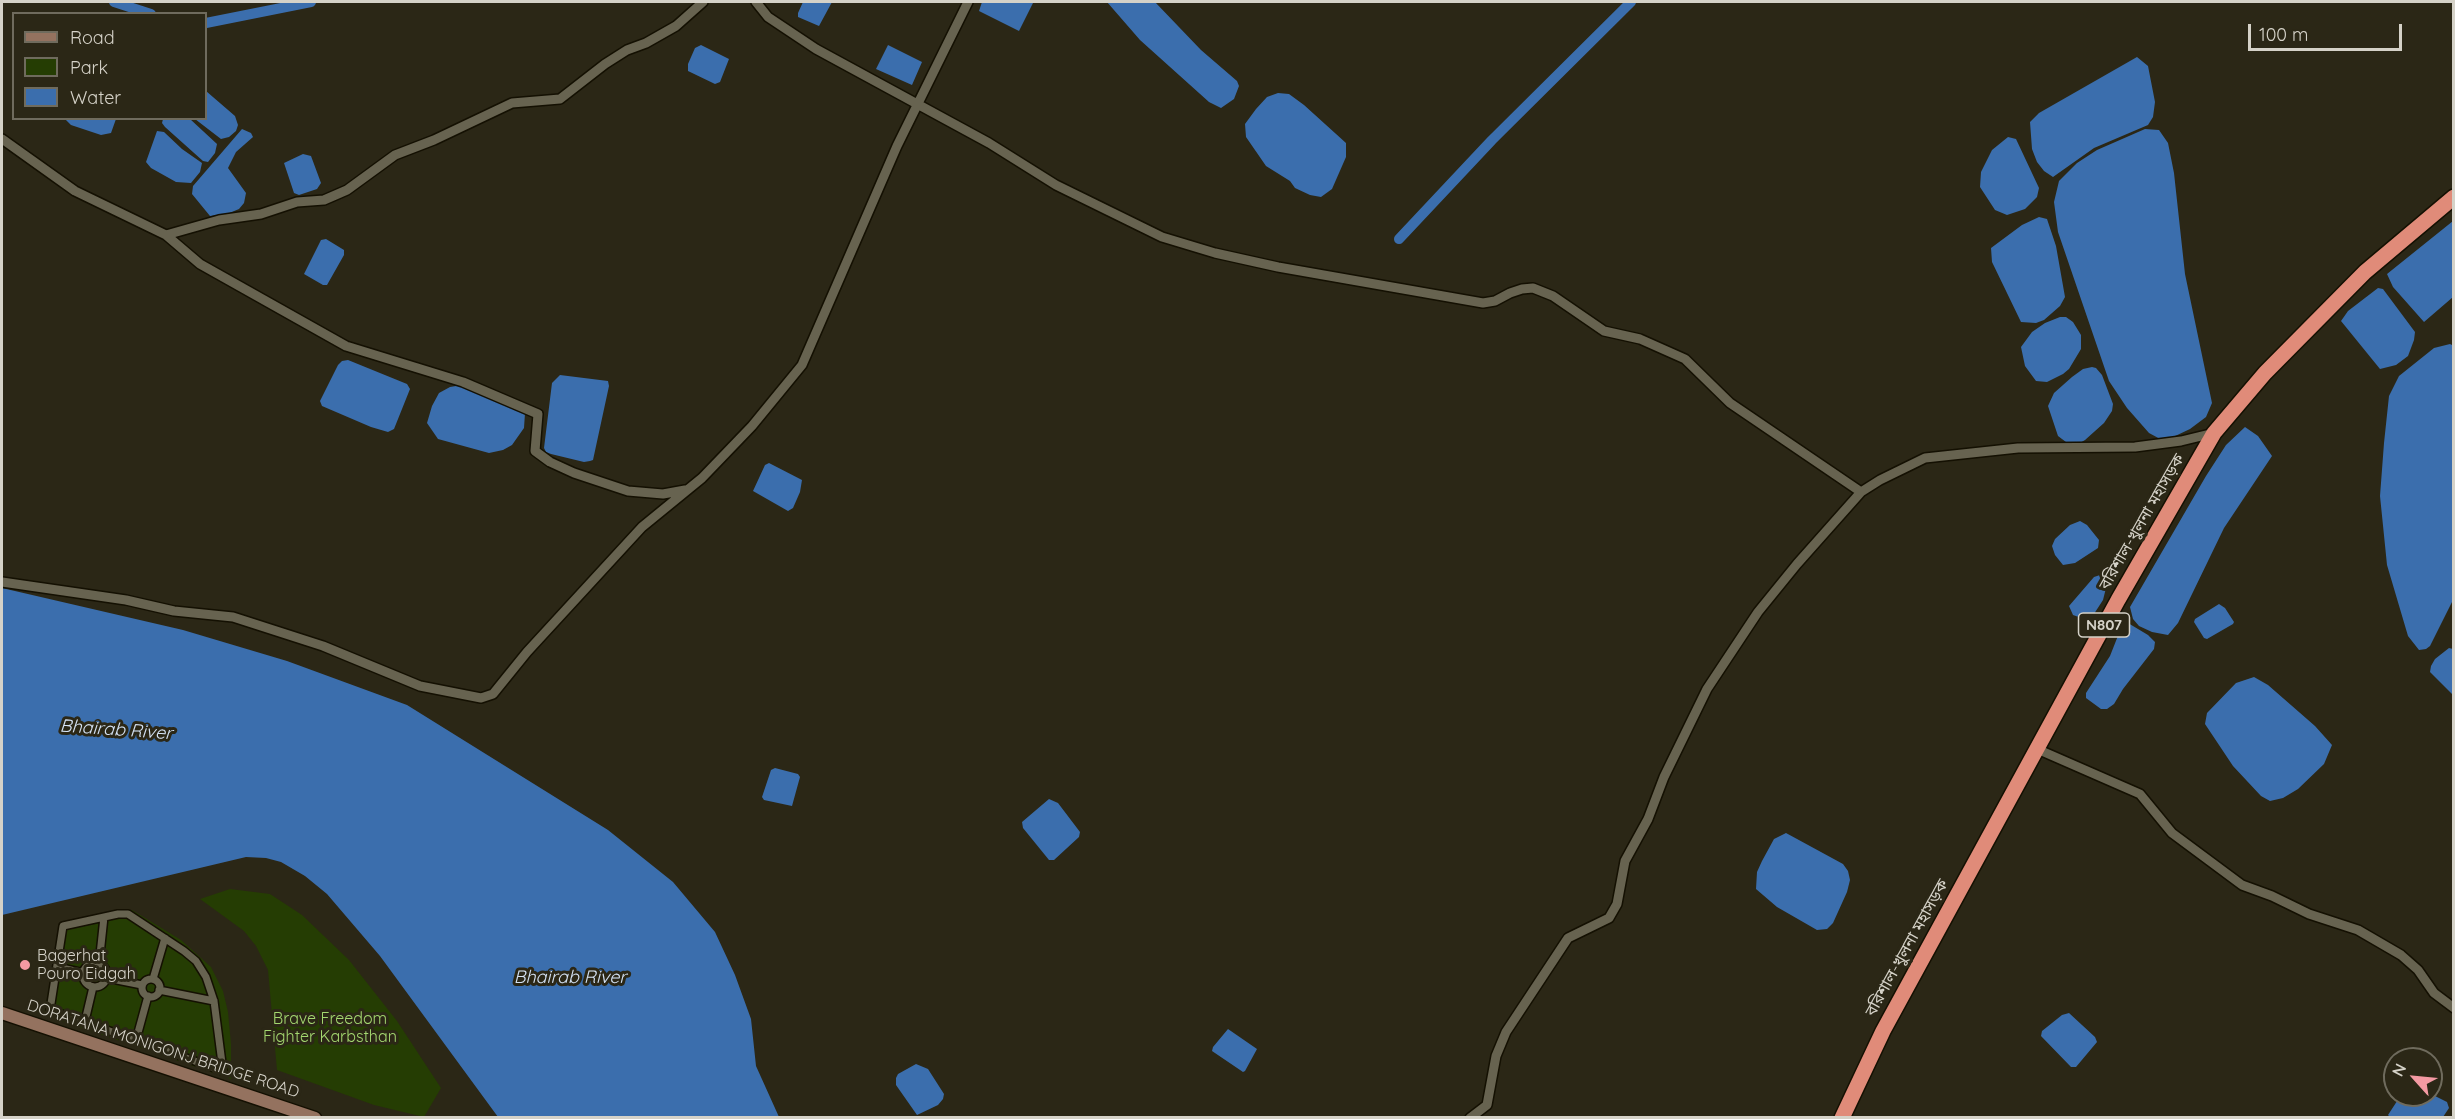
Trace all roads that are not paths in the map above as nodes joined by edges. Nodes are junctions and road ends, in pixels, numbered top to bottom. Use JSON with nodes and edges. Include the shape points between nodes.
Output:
{"nodes":[{"id":1,"x":703,"y":2,"type":"edge"},
{"id":2,"x":756,"y":2,"type":"edge"},
{"id":3,"x":968,"y":2,"type":"edge"},
{"id":4,"x":919,"y":104,"type":"junction"},
{"id":5,"x":2,"y":139,"type":"edge"},
{"id":6,"x":2454,"y":197,"type":"edge"},
{"id":7,"x":166,"y":235,"type":"junction"},
{"id":8,"x":2214,"y":433,"type":"junction"},
{"id":9,"x":687,"y":490,"type":"junction"},
{"id":10,"x":1861,"y":492,"type":"junction"},
{"id":11,"x":2,"y":582,"type":"edge"},
{"id":12,"x":2037,"y":749,"type":"junction"},
{"id":13,"x":104,"y":917,"type":"junction"},
{"id":14,"x":165,"y":938,"type":"junction"},
{"id":15,"x":99,"y":964,"type":"junction"},
{"id":16,"x":57,"y":967,"type":"junction"},
{"id":17,"x":84,"y":973,"type":"junction"},
{"id":18,"x":107,"y":978,"type":"junction"},
{"id":19,"x":153,"y":979,"type":"junction"},
{"id":20,"x":142,"y":985,"type":"junction"},
{"id":21,"x":93,"y":987,"type":"junction"},
{"id":22,"x":159,"y":990,"type":"junction"},
{"id":23,"x":148,"y":996,"type":"junction"},
{"id":24,"x":214,"y":1001,"type":"junction"},
{"id":25,"x":2454,"y":1008,"type":"edge"},
{"id":26,"x":2,"y":1013,"type":"edge"},
{"id":27,"x":85,"y":1021,"type":"junction"},
{"id":28,"x":136,"y":1041,"type":"junction"},
{"id":29,"x":315,"y":1118,"type":"edge"},
{"id":30,"x":1470,"y":1118,"type":"edge"},
{"id":31,"x":1842,"y":1118,"type":"edge"}],
"edges":[{"from":1,"to":7,"type":"street","via":[[676,26],[619,55],[560,99],[512,103],[394,155],[347,190],[324,200],[297,202]]},
{"from":2,"to":4,"type":"street","via":[[768,17],[808,44]]},
{"from":3,"to":4,"type":"street"},
{"from":4,"to":9,"type":"street","via":[[802,364],[752,426]]},
{"from":4,"to":10,"type":"street","via":[[1056,185],[1162,237],[1278,267],[1484,303],[1522,289],[1533,288],[1553,296],[1604,331],[1640,339],[1685,359],[1730,403]]},
{"from":5,"to":7,"type":"street","via":[[75,191]]},
{"from":6,"to":8,"type":"highway","name":"বরিশাল-খুলনা মহাসড়ক","number":"N807","via":[[2365,272],[2265,373]]},
{"from":7,"to":9,"type":"street","via":[[200,264],[346,346],[463,382],[538,414],[535,451],[550,462],[628,491],[663,494]]},
{"from":8,"to":10,"type":"street","via":[[2135,447],[2018,448],[1925,458]]},
{"from":8,"to":12,"type":"highway","name":"বরিশাল-খুলনা মহাসড়ক","number":"N807"},
{"from":9,"to":11,"type":"street","via":[[642,527],[493,694],[481,698],[420,686],[323,646],[233,617]]},
{"from":10,"to":30,"type":"street","via":[[1758,612],[1707,689],[1625,861],[1617,904],[1610,918],[1568,938],[1506,1032],[1487,1105]]},
{"from":12,"to":25,"type":"street","via":[[2140,794],[2172,834],[2242,885],[2358,930],[2401,955],[2418,970],[2434,993]]},
{"from":12,"to":31,"type":"highway","name":"বরিশাল-খুলনা মহাসড়ক","number":"N807","via":[[1883,1030]]},
{"from":13,"to":14,"type":"street","via":[[128,914]]},
{"from":13,"to":15,"type":"street"},
{"from":13,"to":16,"type":"street","via":[[63,926]]},
{"from":14,"to":19,"type":"street"},
{"from":14,"to":24,"type":"street","via":[[196,961]]},
{"from":15,"to":17,"type":"street","via":[[88,966]]},
{"from":15,"to":18,"type":"street","via":[[106,969]]},
{"from":16,"to":17,"type":"street"},
{"from":16,"to":27,"type":"street","via":[[50,1010]]},
{"from":17,"to":21,"type":"street","via":[[85,981]]},
{"from":18,"to":20,"type":"street"},
{"from":18,"to":21,"type":"street","via":[[103,985]]},
{"from":19,"to":20,"type":"street"},
{"from":19,"to":22,"type":"street"},
{"from":20,"to":23,"type":"street"},
{"from":21,"to":27,"type":"street"},
{"from":22,"to":23,"type":"street"},
{"from":22,"to":24,"type":"street"},
{"from":23,"to":28,"type":"street"},
{"from":24,"to":28,"type":"street","via":[[223,1071]]},
{"from":26,"to":29,"type":"main road","name":"DORATANA MONIGONJ BRIDGE ROAD"},
{"from":27,"to":28,"type":"street"}]}
